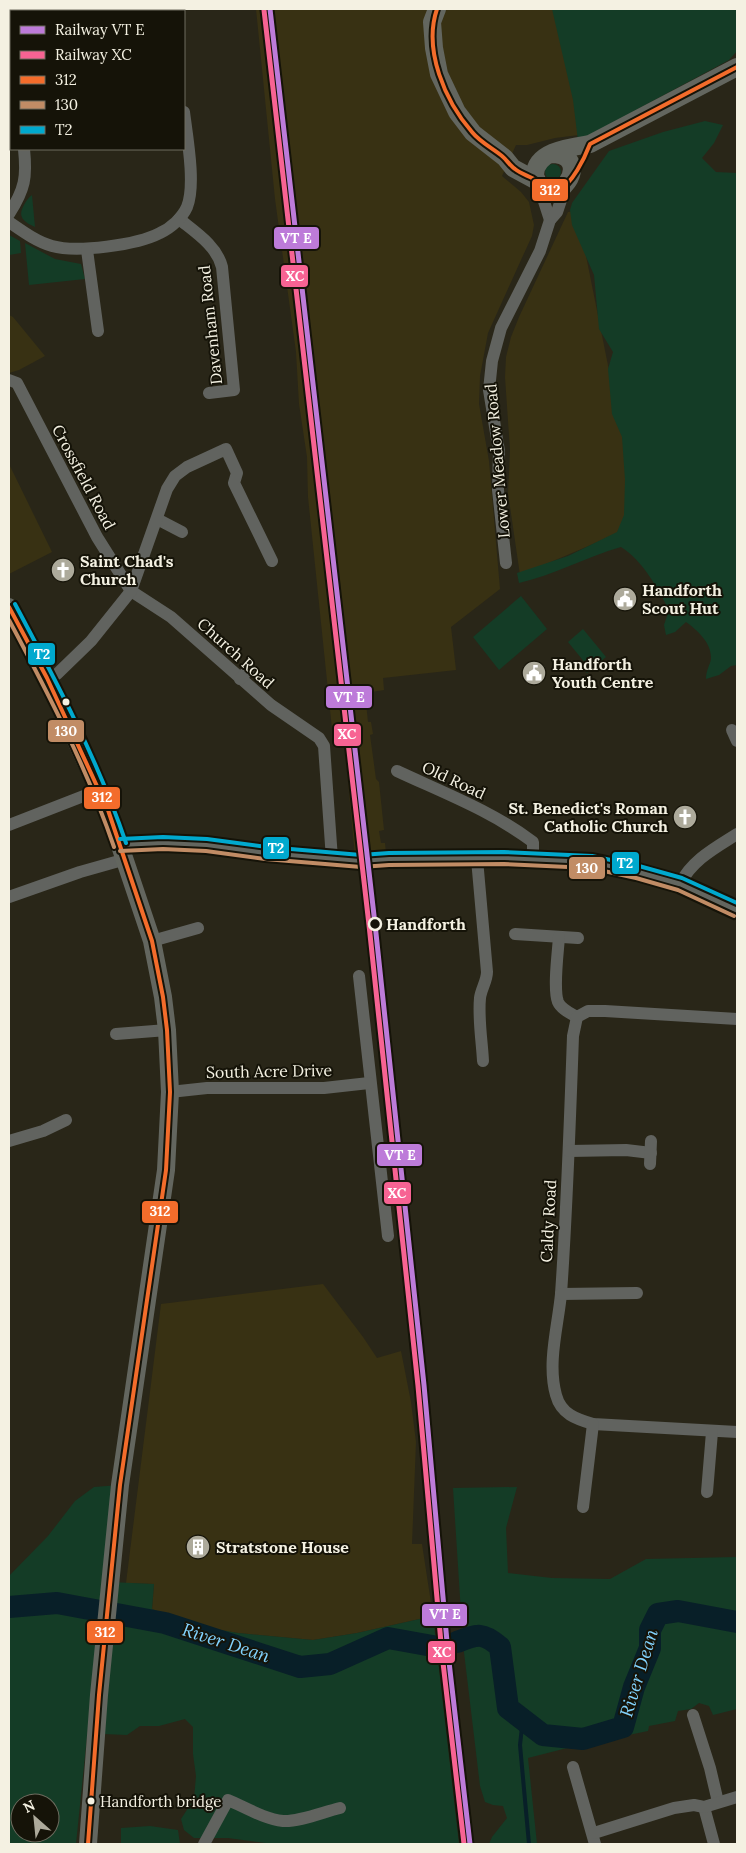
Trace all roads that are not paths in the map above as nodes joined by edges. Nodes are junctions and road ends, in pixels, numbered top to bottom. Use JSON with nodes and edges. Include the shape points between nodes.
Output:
{"nodes":[{"id":1,"x":437,"y":9,"type":"edge"},
{"id":2,"x":737,"y":67,"type":"edge"},
{"id":3,"x":185,"y":123,"type":"edge"},
{"id":4,"x":590,"y":144,"type":"junction"},
{"id":5,"x":24,"y":150,"type":"edge"},
{"id":6,"x":548,"y":155,"type":"junction"},
{"id":7,"x":504,"y":158,"type":"junction"},
{"id":8,"x":569,"y":181,"type":"junction"},
{"id":9,"x":538,"y":182,"type":"junction"},
{"id":10,"x":9,"y":214,"type":"edge"},
{"id":11,"x":179,"y":219,"type":"junction"},
{"id":12,"x":550,"y":220,"type":"junction"},
{"id":13,"x":9,"y":222,"type":"edge"},
{"id":14,"x":88,"y":250,"type":"junction"},
{"id":15,"x":98,"y":331,"type":"dead end"},
{"id":16,"x":9,"y":380,"type":"edge"},
{"id":17,"x":209,"y":393,"type":"dead end"},
{"id":18,"x":157,"y":520,"type":"junction"},
{"id":19,"x":182,"y":532,"type":"dead end"},
{"id":20,"x":272,"y":561,"type":"dead end"},
{"id":21,"x":506,"y":563,"type":"dead end"},
{"id":22,"x":131,"y":591,"type":"junction"},
{"id":23,"x":9,"y":607,"type":"edge"},
{"id":24,"x":249,"y":668,"type":"dead end"},
{"id":25,"x":48,"y":678,"type":"junction"},
{"id":26,"x":240,"y":679,"type":"junction"},
{"id":27,"x":397,"y":771,"type":"dead end"},
{"id":28,"x":99,"y":790,"type":"junction"},
{"id":29,"x":9,"y":825,"type":"edge"},
{"id":30,"x":737,"y":834,"type":"edge"},
{"id":31,"x":123,"y":852,"type":"junction"},
{"id":32,"x":339,"y":859,"type":"junction"},
{"id":33,"x":478,"y":859,"type":"junction"},
{"id":34,"x":533,"y":859,"type":"junction"},
{"id":35,"x":680,"y":884,"type":"junction"},
{"id":36,"x":9,"y":898,"type":"edge"},
{"id":37,"x":737,"y":910,"type":"edge"},
{"id":38,"x":198,"y":928,"type":"dead end"},
{"id":39,"x":515,"y":934,"type":"dead end"},
{"id":40,"x":559,"y":937,"type":"junction"},
{"id":41,"x":578,"y":938,"type":"dead end"},
{"id":42,"x":152,"y":942,"type":"junction"},
{"id":43,"x":359,"y":976,"type":"dead end"},
{"id":44,"x":577,"y":1017,"type":"junction"},
{"id":45,"x":737,"y":1019,"type":"edge"},
{"id":46,"x":167,"y":1030,"type":"junction"},
{"id":47,"x":116,"y":1034,"type":"dead end"},
{"id":48,"x":483,"y":1061,"type":"dead end"},
{"id":49,"x":370,"y":1083,"type":"junction"},
{"id":50,"x":170,"y":1092,"type":"junction"},
{"id":51,"x":66,"y":1120,"type":"dead end"},
{"id":52,"x":9,"y":1141,"type":"edge"},
{"id":53,"x":569,"y":1151,"type":"junction"},
{"id":54,"x":651,"y":1153,"type":"dead end"},
{"id":55,"x":388,"y":1236,"type":"dead end"},
{"id":56,"x":561,"y":1294,"type":"junction"},
{"id":57,"x":637,"y":1294,"type":"dead end"},
{"id":58,"x":593,"y":1424,"type":"junction"},
{"id":59,"x":712,"y":1432,"type":"junction"},
{"id":60,"x":737,"y":1432,"type":"edge"},
{"id":61,"x":707,"y":1492,"type":"dead end"},
{"id":62,"x":583,"y":1507,"type":"dead end"},
{"id":63,"x":693,"y":1716,"type":"dead end"},
{"id":64,"x":573,"y":1767,"type":"dead end"},
{"id":65,"x":737,"y":1797,"type":"edge"},
{"id":66,"x":718,"y":1802,"type":"junction"},
{"id":67,"x":704,"y":1807,"type":"junction"},
{"id":68,"x":340,"y":1808,"type":"dead end"},
{"id":69,"x":595,"y":1839,"type":"edge"},
{"id":70,"x":88,"y":1844,"type":"edge"},
{"id":71,"x":204,"y":1844,"type":"edge"},
{"id":72,"x":714,"y":1844,"type":"edge"}],
"edges":[{"from":1,"to":7,"type":"street","via":[[432,22],[439,74],[457,112],[473,133]]},
{"from":2,"to":4,"type":"street"},
{"from":3,"to":11,"type":"street","via":[[191,187],[187,206]]},
{"from":4,"to":6,"type":"street"},
{"from":4,"to":8,"type":"street","name":"Lower Meadow Road"},
{"from":5,"to":10,"type":"street","via":[[26,176]]},
{"from":6,"to":7,"type":"street"},
{"from":6,"to":8,"type":"street","via":[[561,155],[569,162]]},
{"from":6,"to":9,"type":"street","via":[[536,164]]},
{"from":7,"to":9,"type":"street","via":[[513,168]]},
{"from":8,"to":9,"type":"street","via":[[552,191]]},
{"from":8,"to":12,"type":"street","name":"Lower Meadow Road","via":[[558,212]]},
{"from":9,"to":12,"type":"street"},
{"from":11,"to":14,"type":"street","via":[[145,239]]},
{"from":11,"to":17,"type":"street","name":"Davenham Road","via":[[213,249],[222,267],[234,390]]},
{"from":12,"to":21,"type":"street","name":"Lower Meadow Road","via":[[540,251],[502,328],[492,361],[489,390],[499,451],[498,490]]},
{"from":13,"to":14,"type":"street","via":[[52,246]]},
{"from":14,"to":15,"type":"street"},
{"from":16,"to":22,"type":"street","name":"Crossfield Road","via":[[17,383],[97,537]]},
{"from":18,"to":19,"type":"street"},
{"from":18,"to":20,"type":"street","via":[[175,476],[226,449],[237,472],[234,483]]},
{"from":18,"to":22,"type":"street"},
{"from":22,"to":25,"type":"street","via":[[91,641],[57,674]]},
{"from":22,"to":26,"type":"street","name":"Church Road","via":[[171,616]]},
{"from":23,"to":25,"type":"street"},
{"from":24,"to":26,"type":"street"},
{"from":25,"to":28,"type":"street"},
{"from":26,"to":32,"type":"street","name":"Church Road","via":[[271,706],[319,738],[324,746]]},
{"from":27,"to":34,"type":"street","name":"Old Road","via":[[515,828],[533,842]]},
{"from":28,"to":29,"type":"street"},
{"from":28,"to":31,"type":"street"},
{"from":30,"to":35,"type":"street","via":[[688,869]]},
{"from":31,"to":32,"type":"street","via":[[163,843]]},
{"from":31,"to":36,"type":"street"},
{"from":31,"to":42,"type":"street"},
{"from":32,"to":33,"type":"street"},
{"from":33,"to":34,"type":"street"},
{"from":33,"to":48,"type":"street","via":[[487,972],[480,1006]]},
{"from":34,"to":35,"type":"street","via":[[614,866]]},
{"from":35,"to":37,"type":"street"},
{"from":38,"to":42,"type":"street"},
{"from":39,"to":40,"type":"street"},
{"from":40,"to":41,"type":"street"},
{"from":40,"to":44,"type":"street","via":[[556,991],[559,1003]]},
{"from":42,"to":46,"type":"street"},
{"from":43,"to":49,"type":"street"},
{"from":44,"to":45,"type":"street","via":[[588,1011],[605,1011]]},
{"from":44,"to":53,"type":"street","name":"Caldy Road","via":[[573,1036]]},
{"from":46,"to":47,"type":"street"},
{"from":46,"to":50,"type":"street"},
{"from":49,"to":50,"type":"street","name":"South Acre Drive","via":[[324,1088],[207,1088]]},
{"from":49,"to":55,"type":"street"},
{"from":50,"to":70,"type":"street","via":[[166,1170],[120,1485]]},
{"from":51,"to":52,"type":"street"},
{"from":53,"to":54,"type":"street"},
{"from":53,"to":56,"type":"street","name":"Caldy Road"},
{"from":56,"to":57,"type":"street"},
{"from":56,"to":58,"type":"street","name":"Caldy Road","via":[[554,1349],[557,1396],[568,1414]]},
{"from":58,"to":59,"type":"street","name":"Caldy Road"},
{"from":58,"to":62,"type":"street"},
{"from":59,"to":60,"type":"street","name":"Caldy Road"},
{"from":59,"to":61,"type":"street"},
{"from":63,"to":66,"type":"street"},
{"from":64,"to":69,"type":"street"},
{"from":65,"to":66,"type":"street"},
{"from":66,"to":67,"type":"street"},
{"from":67,"to":69,"type":"street","via":[[674,1808]]},
{"from":67,"to":72,"type":"street"},
{"from":68,"to":71,"type":"street","via":[[284,1821],[228,1800]]}]}
